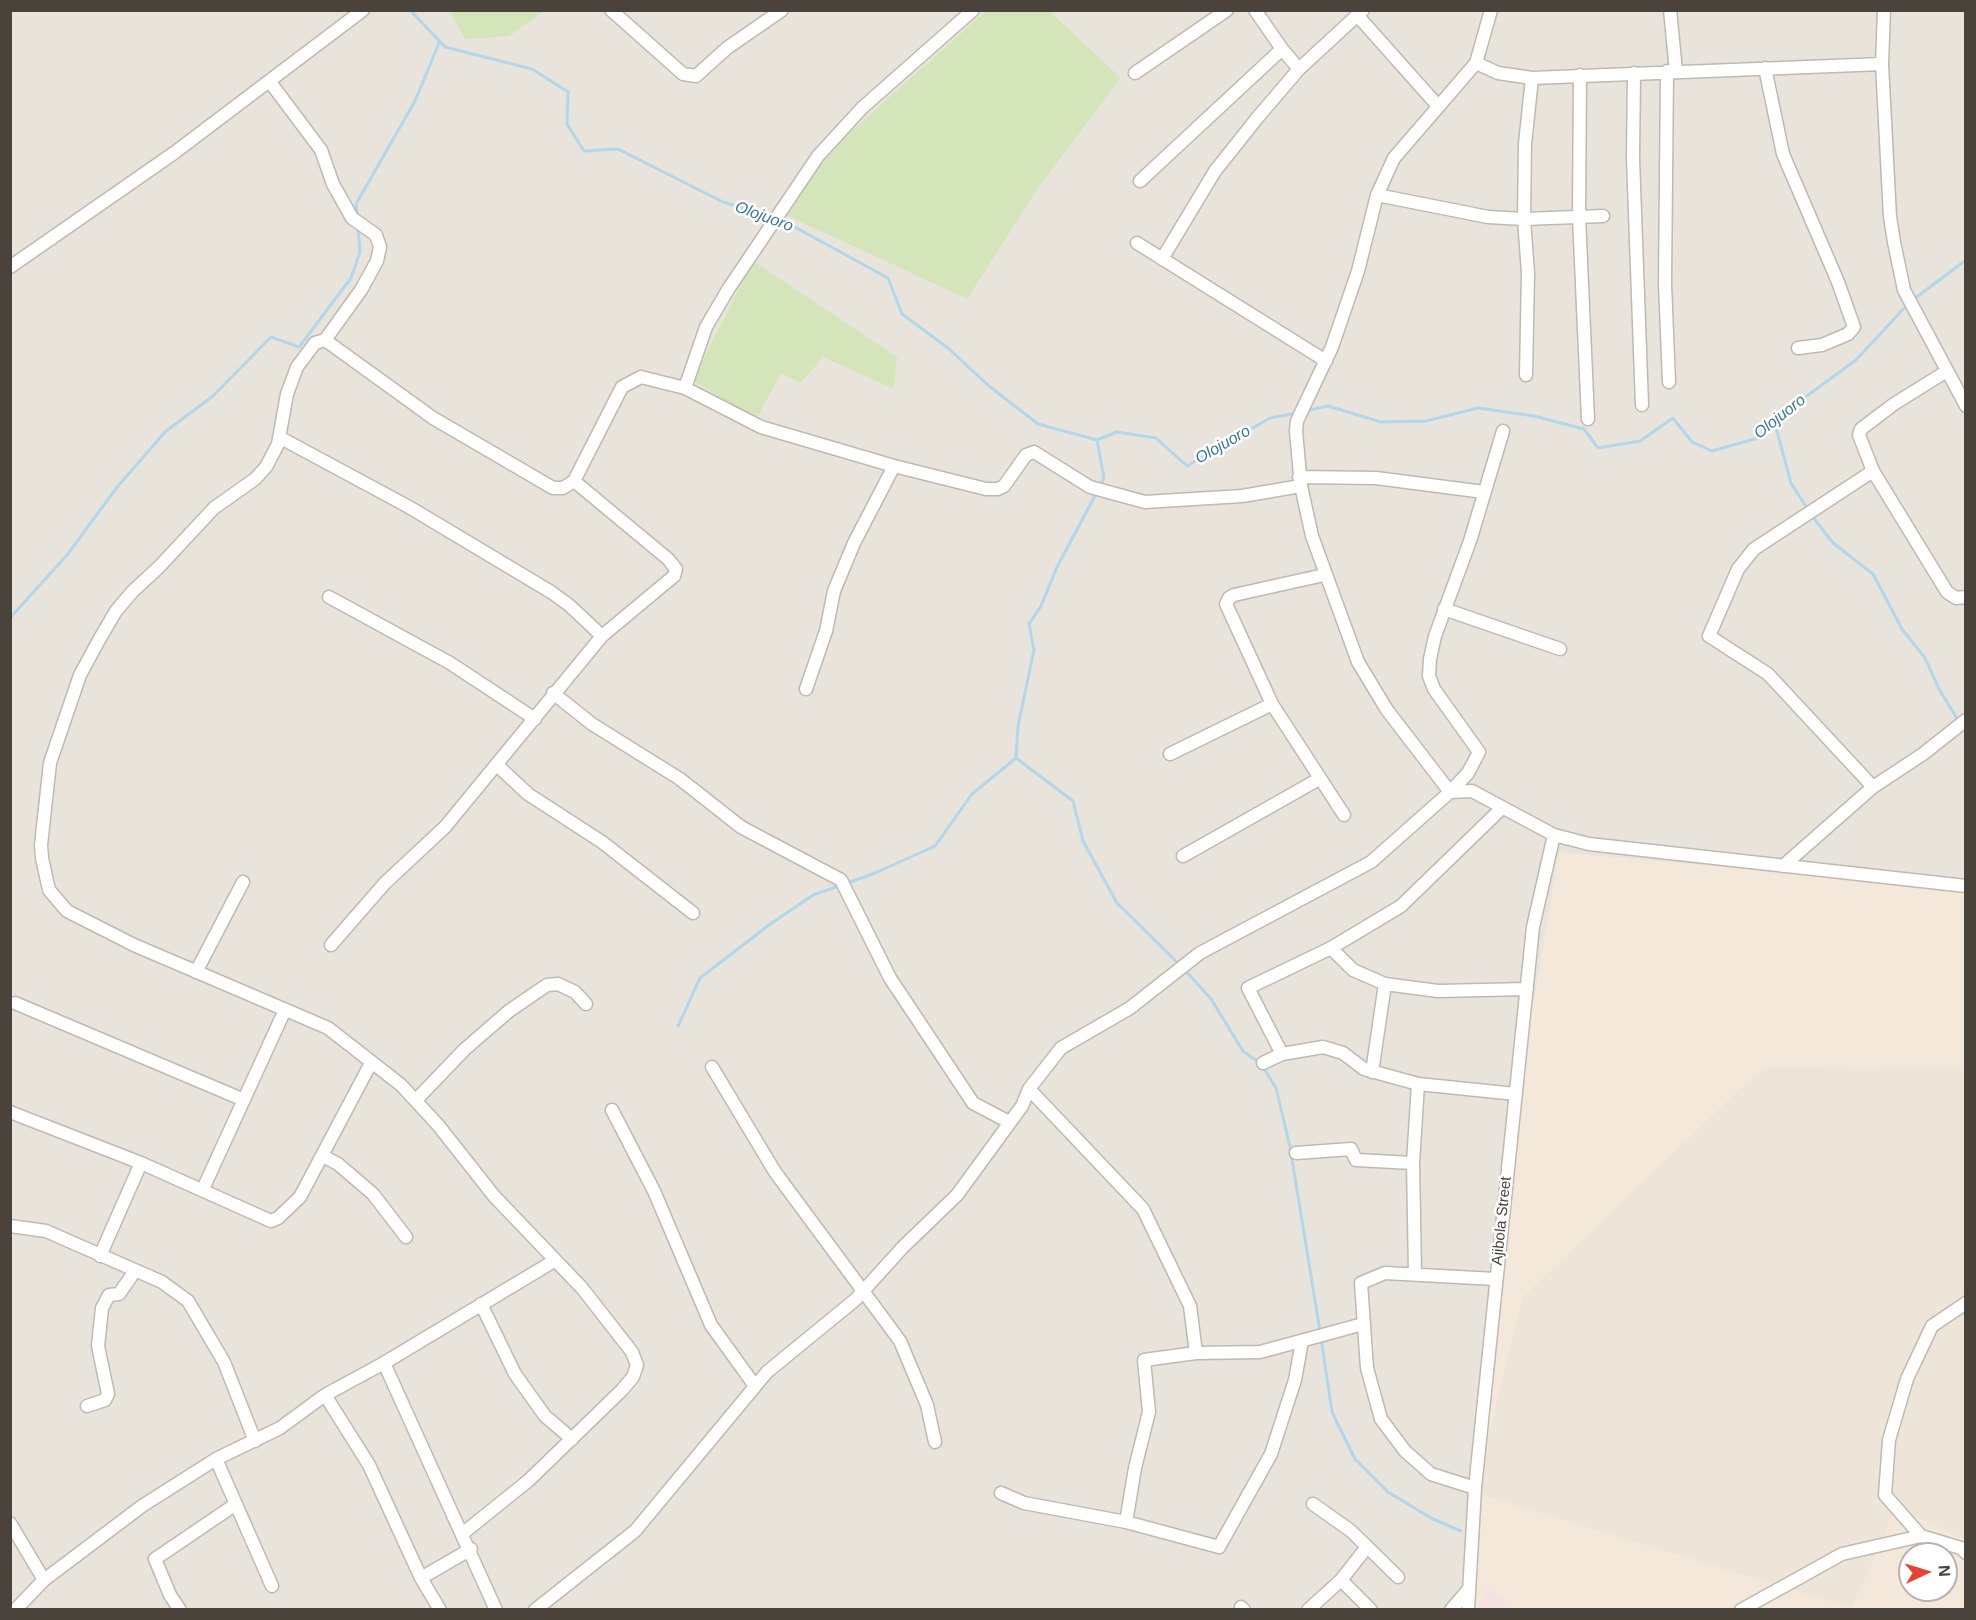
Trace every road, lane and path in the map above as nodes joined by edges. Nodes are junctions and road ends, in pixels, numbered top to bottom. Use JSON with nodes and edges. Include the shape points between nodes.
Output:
{"nodes":[{"id":1,"x":363,"y":10,"type":"edge"},
{"id":2,"x":611,"y":10,"type":"edge"},
{"id":3,"x":782,"y":10,"type":"edge"},
{"id":4,"x":973,"y":10,"type":"edge"},
{"id":5,"x":1227,"y":10,"type":"edge"},
{"id":6,"x":1255,"y":10,"type":"edge"},
{"id":7,"x":1491,"y":10,"type":"edge"},
{"id":8,"x":1670,"y":10,"type":"edge"},
{"id":9,"x":1884,"y":10,"type":"edge"},
{"id":10,"x":1360,"y":13,"type":"edge"},
{"id":11,"x":1282,"y":49,"type":"junction"},
{"id":12,"x":1476,"y":63,"type":"junction"},
{"id":13,"x":1882,"y":64,"type":"junction"},
{"id":14,"x":1765,"y":68,"type":"junction"},
{"id":15,"x":1299,"y":69,"type":"junction"},
{"id":16,"x":1671,"y":71,"type":"junction"},
{"id":17,"x":1135,"y":73,"type":"dead end"},
{"id":18,"x":1634,"y":73,"type":"junction"},
{"id":19,"x":1580,"y":75,"type":"junction"},
{"id":20,"x":1532,"y":78,"type":"junction"},
{"id":21,"x":270,"y":82,"type":"junction"},
{"id":22,"x":1438,"y":106,"type":"junction"},
{"id":23,"x":1140,"y":181,"type":"dead end"},
{"id":24,"x":1377,"y":195,"type":"junction"},
{"id":25,"x":1604,"y":216,"type":"dead end"},
{"id":26,"x":1579,"y":217,"type":"junction"},
{"id":27,"x":1524,"y":219,"type":"junction"},
{"id":28,"x":1137,"y":243,"type":"dead end"},
{"id":29,"x":1162,"y":259,"type":"junction"},
{"id":30,"x":10,"y":267,"type":"edge"},
{"id":31,"x":325,"y":340,"type":"junction"},
{"id":32,"x":1798,"y":348,"type":"dead end"},
{"id":33,"x":1326,"y":361,"type":"junction"},
{"id":34,"x":1947,"y":370,"type":"junction"},
{"id":35,"x":1526,"y":375,"type":"dead end"},
{"id":36,"x":1669,"y":382,"type":"dead end"},
{"id":37,"x":685,"y":388,"type":"junction"},
{"id":38,"x":1642,"y":405,"type":"dead end"},
{"id":39,"x":1965,"y":406,"type":"edge"},
{"id":40,"x":1588,"y":419,"type":"dead end"},
{"id":41,"x":1503,"y":431,"type":"dead end"},
{"id":42,"x":279,"y":437,"type":"junction"},
{"id":43,"x":894,"y":466,"type":"junction"},
{"id":44,"x":1873,"y":471,"type":"junction"},
{"id":45,"x":574,"y":481,"type":"junction"},
{"id":46,"x":1300,"y":482,"type":"junction"},
{"id":47,"x":1484,"y":492,"type":"junction"},
{"id":48,"x":1324,"y":575,"type":"junction"},
{"id":49,"x":329,"y":597,"type":"dead end"},
{"id":50,"x":1965,"y":597,"type":"edge"},
{"id":51,"x":1444,"y":609,"type":"junction"},
{"id":52,"x":602,"y":636,"type":"junction"},
{"id":53,"x":1560,"y":649,"type":"dead end"},
{"id":54,"x":806,"y":689,"type":"dead end"},
{"id":55,"x":553,"y":693,"type":"junction"},
{"id":56,"x":1272,"y":704,"type":"junction"},
{"id":57,"x":535,"y":718,"type":"junction"},
{"id":58,"x":1965,"y":720,"type":"edge"},
{"id":59,"x":1170,"y":754,"type":"dead end"},
{"id":60,"x":498,"y":766,"type":"junction"},
{"id":61,"x":1319,"y":779,"type":"junction"},
{"id":62,"x":1873,"y":787,"type":"junction"},
{"id":63,"x":1450,"y":792,"type":"junction"},
{"id":64,"x":1502,"y":808,"type":"junction"},
{"id":65,"x":1344,"y":815,"type":"dead end"},
{"id":66,"x":1554,"y":835,"type":"junction"},
{"id":67,"x":1183,"y":856,"type":"dead end"},
{"id":68,"x":1783,"y":866,"type":"junction"},
{"id":69,"x":243,"y":882,"type":"dead end"},
{"id":70,"x":1965,"y":886,"type":"edge"},
{"id":71,"x":693,"y":913,"type":"dead end"},
{"id":72,"x":331,"y":945,"type":"dead end"},
{"id":73,"x":1331,"y":948,"type":"junction"},
{"id":74,"x":196,"y":972,"type":"junction"},
{"id":75,"x":1384,"y":984,"type":"junction"},
{"id":76,"x":1527,"y":989,"type":"junction"},
{"id":77,"x":15,"y":1003,"type":"dead end"},
{"id":78,"x":586,"y":1004,"type":"dead end"},
{"id":79,"x":284,"y":1012,"type":"junction"},
{"id":80,"x":1282,"y":1054,"type":"junction"},
{"id":81,"x":371,"y":1063,"type":"junction"},
{"id":82,"x":1263,"y":1063,"type":"dead end"},
{"id":83,"x":712,"y":1067,"type":"dead end"},
{"id":84,"x":1372,"y":1072,"type":"junction"},
{"id":85,"x":1418,"y":1084,"type":"junction"},
{"id":86,"x":1029,"y":1089,"type":"junction"},
{"id":87,"x":1516,"y":1094,"type":"junction"},
{"id":88,"x":244,"y":1100,"type":"junction"},
{"id":89,"x":416,"y":1100,"type":"junction"},
{"id":90,"x":612,"y":1110,"type":"dead end"},
{"id":91,"x":10,"y":1112,"type":"edge"},
{"id":92,"x":1009,"y":1122,"type":"junction"},
{"id":93,"x":1296,"y":1153,"type":"dead end"},
{"id":94,"x":323,"y":1156,"type":"junction"},
{"id":95,"x":141,"y":1163,"type":"junction"},
{"id":96,"x":1413,"y":1163,"type":"junction"},
{"id":97,"x":203,"y":1189,"type":"junction"},
{"id":98,"x":10,"y":1226,"type":"edge"},
{"id":99,"x":406,"y":1237,"type":"dead end"},
{"id":100,"x":100,"y":1257,"type":"junction"},
{"id":101,"x":554,"y":1261,"type":"junction"},
{"id":102,"x":135,"y":1271,"type":"junction"},
{"id":103,"x":1414,"y":1273,"type":"junction"},
{"id":104,"x":1495,"y":1279,"type":"junction"},
{"id":105,"x":864,"y":1292,"type":"junction"},
{"id":106,"x":1965,"y":1303,"type":"edge"},
{"id":107,"x":481,"y":1304,"type":"junction"},
{"id":108,"x":1363,"y":1324,"type":"junction"},
{"id":109,"x":1302,"y":1341,"type":"junction"},
{"id":110,"x":1196,"y":1353,"type":"junction"},
{"id":111,"x":384,"y":1363,"type":"junction"},
{"id":112,"x":755,"y":1386,"type":"junction"},
{"id":113,"x":326,"y":1395,"type":"junction"},
{"id":114,"x":87,"y":1406,"type":"dead end"},
{"id":115,"x":572,"y":1439,"type":"junction"},
{"id":116,"x":255,"y":1441,"type":"junction"},
{"id":117,"x":935,"y":1442,"type":"dead end"},
{"id":118,"x":216,"y":1459,"type":"junction"},
{"id":119,"x":1475,"y":1488,"type":"junction"},
{"id":120,"x":1001,"y":1494,"type":"dead end"},
{"id":121,"x":236,"y":1504,"type":"junction"},
{"id":122,"x":1313,"y":1504,"type":"dead end"},
{"id":123,"x":1126,"y":1522,"type":"junction"},
{"id":124,"x":10,"y":1523,"type":"edge"},
{"id":125,"x":462,"y":1534,"type":"junction"},
{"id":126,"x":1921,"y":1536,"type":"junction"},
{"id":127,"x":1367,"y":1547,"type":"junction"},
{"id":128,"x":471,"y":1549,"type":"junction"},
{"id":129,"x":1965,"y":1553,"type":"edge"},
{"id":130,"x":1398,"y":1577,"type":"dead end"},
{"id":131,"x":421,"y":1578,"type":"junction"},
{"id":132,"x":44,"y":1580,"type":"junction"},
{"id":133,"x":1341,"y":1580,"type":"junction"},
{"id":134,"x":272,"y":1586,"type":"dead end"},
{"id":135,"x":1469,"y":1588,"type":"junction"},
{"id":136,"x":543,"y":1607,"type":"edge"},
{"id":137,"x":15,"y":1610,"type":"edge"},
{"id":138,"x":180,"y":1610,"type":"edge"},
{"id":139,"x":440,"y":1610,"type":"edge"},
{"id":140,"x":496,"y":1610,"type":"edge"},
{"id":141,"x":1308,"y":1610,"type":"edge"},
{"id":142,"x":1371,"y":1610,"type":"edge"},
{"id":143,"x":1450,"y":1610,"type":"edge"},
{"id":144,"x":1468,"y":1610,"type":"edge"},
{"id":145,"x":1741,"y":1610,"type":"edge"}],
"edges":[{"from":1,"to":21,"type":"street"},
{"from":2,"to":3,"type":"street","via":[[683,74],[696,76],[727,48]]},
{"from":4,"to":37,"type":"street","via":[[837,134],[765,231],[706,327]]},
{"from":5,"to":17,"type":"street"},
{"from":6,"to":11,"type":"street"},
{"from":7,"to":12,"type":"street"},
{"from":8,"to":16,"type":"street"},
{"from":9,"to":13,"type":"street"},
{"from":10,"to":15,"type":"street"},
{"from":10,"to":22,"type":"street"},
{"from":11,"to":15,"type":"street"},
{"from":11,"to":23,"type":"street"},
{"from":12,"to":20,"type":"street","via":[[1498,73]]},
{"from":12,"to":22,"type":"street"},
{"from":13,"to":14,"type":"street"},
{"from":13,"to":34,"type":"street","via":[[1890,217],[1904,290]]},
{"from":14,"to":16,"type":"street"},
{"from":14,"to":32,"type":"street","via":[[1783,154],[1854,327],[1848,334],[1821,345]]},
{"from":15,"to":29,"type":"street","via":[[1215,171]]},
{"from":16,"to":18,"type":"street"},
{"from":16,"to":36,"type":"street","via":[[1665,284]]},
{"from":18,"to":19,"type":"street"},
{"from":18,"to":38,"type":"street","via":[[1633,158]]},
{"from":19,"to":20,"type":"street"},
{"from":19,"to":26,"type":"street"},
{"from":20,"to":27,"type":"street","via":[[1525,144]]},
{"from":21,"to":30,"type":"street"},
{"from":21,"to":31,"type":"street","via":[[321,150],[333,184],[357,222],[376,235],[380,248],[361,290]]},
{"from":22,"to":24,"type":"street","via":[[1394,158]]},
{"from":24,"to":27,"type":"street","via":[[1468,215]]},
{"from":24,"to":33,"type":"street","via":[[1358,271]]},
{"from":25,"to":26,"type":"street"},
{"from":26,"to":27,"type":"street"},
{"from":26,"to":40,"type":"street"},
{"from":27,"to":35,"type":"street","via":[[1528,273]]},
{"from":28,"to":29,"type":"street"},
{"from":29,"to":33,"type":"street"},
{"from":31,"to":42,"type":"street","via":[[315,343],[297,367]]},
{"from":31,"to":45,"type":"street","via":[[433,418],[553,488]]},
{"from":33,"to":46,"type":"street","via":[[1297,421]]},
{"from":34,"to":39,"type":"street"},
{"from":34,"to":44,"type":"street","via":[[1861,429],[1859,435]]},
{"from":37,"to":43,"type":"street","via":[[761,427]]},
{"from":37,"to":45,"type":"street","via":[[641,377],[622,387]]},
{"from":41,"to":47,"type":"street"},
{"from":42,"to":52,"type":"street","via":[[410,507],[551,592]]},
{"from":42,"to":74,"type":"street","via":[[275,453],[255,479],[214,508],[116,611],[80,675],[50,763],[41,845],[54,898],[67,911],[98,929]]},
{"from":43,"to":46,"type":"street","via":[[998,489],[1026,455],[1034,452],[1096,490],[1163,502],[1263,494]]},
{"from":43,"to":54,"type":"street","via":[[834,591],[826,631]]},
{"from":44,"to":50,"type":"street","via":[[1947,592],[1956,598]]},
{"from":44,"to":62,"type":"street","via":[[1754,549],[1738,569],[1709,636],[1768,674]]},
{"from":45,"to":52,"type":"street","via":[[676,569],[674,576]]},
{"from":46,"to":47,"type":"street","via":[[1376,478]]},
{"from":46,"to":48,"type":"street"},
{"from":47,"to":51,"type":"street"},
{"from":48,"to":56,"type":"street","via":[[1229,598],[1226,604]]},
{"from":48,"to":63,"type":"street","via":[[1371,687]]},
{"from":49,"to":57,"type":"street","via":[[450,663]]},
{"from":51,"to":53,"type":"street"},
{"from":51,"to":63,"type":"street","via":[[1429,676],[1479,752],[1468,773]]},
{"from":52,"to":55,"type":"street"},
{"from":55,"to":57,"type":"street"},
{"from":55,"to":92,"type":"street","via":[[592,724],[680,779],[741,827],[844,885],[890,978],[973,1103]]},
{"from":56,"to":59,"type":"street"},
{"from":56,"to":61,"type":"street"},
{"from":57,"to":60,"type":"street"},
{"from":58,"to":62,"type":"street"},
{"from":60,"to":71,"type":"street","via":[[528,794],[602,842]]},
{"from":60,"to":72,"type":"street"},
{"from":61,"to":65,"type":"street"},
{"from":61,"to":67,"type":"street"},
{"from":62,"to":68,"type":"street"},
{"from":63,"to":64,"type":"street","via":[[1472,792]]},
{"from":63,"to":86,"type":"street","via":[[1371,862],[1187,962],[1130,1008],[1061,1048]]},
{"from":64,"to":66,"type":"street"},
{"from":64,"to":73,"type":"street","via":[[1411,899]]},
{"from":66,"to":68,"type":"street","via":[[1589,844]]},
{"from":66,"to":76,"type":"street","name":"Ajibola Street","via":[[1533,927]]},
{"from":68,"to":70,"type":"street"},
{"from":69,"to":74,"type":"street"},
{"from":73,"to":75,"type":"street","via":[[1353,970]]},
{"from":73,"to":80,"type":"street","via":[[1248,988]]},
{"from":74,"to":79,"type":"street"},
{"from":75,"to":76,"type":"street","via":[[1438,991]]},
{"from":75,"to":84,"type":"street"},
{"from":76,"to":87,"type":"street","name":"Ajibola Street"},
{"from":77,"to":88,"type":"street"},
{"from":78,"to":89,"type":"street","via":[[575,992],[558,984],[547,985],[465,1049]]},
{"from":79,"to":81,"type":"street","via":[[328,1028]]},
{"from":79,"to":88,"type":"street"},
{"from":80,"to":82,"type":"street"},
{"from":80,"to":84,"type":"street","via":[[1323,1047],[1342,1053]]},
{"from":81,"to":89,"type":"street"},
{"from":81,"to":94,"type":"street"},
{"from":83,"to":105,"type":"street","via":[[775,1172]]},
{"from":84,"to":85,"type":"street"},
{"from":85,"to":87,"type":"street"},
{"from":85,"to":96,"type":"street"},
{"from":86,"to":92,"type":"street"},
{"from":86,"to":110,"type":"street","via":[[1143,1209],[1190,1306]]},
{"from":87,"to":104,"type":"street","name":"Ajibola Street"},
{"from":88,"to":97,"type":"street"},
{"from":89,"to":101,"type":"street"},
{"from":90,"to":112,"type":"street","via":[[654,1191],[711,1325]]},
{"from":91,"to":95,"type":"street"},
{"from":92,"to":105,"type":"street","via":[[968,1183]]},
{"from":93,"to":96,"type":"street","via":[[1350,1149],[1356,1160]]},
{"from":94,"to":97,"type":"street","via":[[300,1197],[271,1221]]},
{"from":94,"to":99,"type":"street","via":[[373,1194]]},
{"from":95,"to":97,"type":"street"},
{"from":95,"to":100,"type":"street"},
{"from":96,"to":103,"type":"street"},
{"from":98,"to":100,"type":"street","via":[[46,1231]]},
{"from":100,"to":102,"type":"street"},
{"from":101,"to":107,"type":"street"},
{"from":101,"to":115,"type":"street","via":[[582,1288],[632,1352],[637,1365],[622,1390]]},
{"from":102,"to":114,"type":"street","via":[[119,1294],[109,1295],[102,1308],[98,1346],[108,1394],[105,1400]]},
{"from":102,"to":116,"type":"street","via":[[162,1282],[188,1301],[200,1317],[224,1362]]},
{"from":103,"to":104,"type":"street"},
{"from":103,"to":108,"type":"street","via":[[1385,1273],[1361,1283]]},
{"from":104,"to":119,"type":"street","name":"Ajibola Street"},
{"from":105,"to":112,"type":"street","via":[[781,1359]]},
{"from":105,"to":117,"type":"street","via":[[900,1341],[927,1405]]},
{"from":106,"to":126,"type":"street","via":[[1932,1326],[1907,1379],[1889,1440],[1885,1495]]},
{"from":107,"to":111,"type":"street"},
{"from":107,"to":115,"type":"street","via":[[515,1374],[545,1416]]},
{"from":108,"to":109,"type":"street"},
{"from":108,"to":119,"type":"street","via":[[1367,1368],[1381,1419],[1420,1466],[1444,1479]]},
{"from":109,"to":110,"type":"street","via":[[1260,1352]]},
{"from":109,"to":123,"type":"street","via":[[1295,1380],[1271,1454],[1219,1547]]},
{"from":110,"to":123,"type":"street","via":[[1144,1360],[1149,1412]]},
{"from":111,"to":113,"type":"street"},
{"from":111,"to":125,"type":"street"},
{"from":112,"to":136,"type":"street","via":[[635,1531]]},
{"from":113,"to":116,"type":"street"},
{"from":113,"to":131,"type":"street","via":[[369,1465]]},
{"from":115,"to":125,"type":"street","via":[[528,1481]]},
{"from":116,"to":118,"type":"street"},
{"from":118,"to":121,"type":"street"},
{"from":118,"to":132,"type":"street","via":[[142,1506]]},
{"from":119,"to":135,"type":"street","name":"Ajibola Street"},
{"from":120,"to":123,"type":"street","via":[[1024,1503]]},
{"from":121,"to":134,"type":"street"},
{"from":121,"to":138,"type":"street","via":[[155,1559]]},
{"from":122,"to":127,"type":"street","via":[[1351,1530]]},
{"from":124,"to":132,"type":"street"},
{"from":125,"to":128,"type":"street"},
{"from":126,"to":129,"type":"street"},
{"from":126,"to":145,"type":"street","via":[[1842,1554]]},
{"from":127,"to":130,"type":"street"},
{"from":127,"to":133,"type":"street"},
{"from":128,"to":131,"type":"street"},
{"from":128,"to":140,"type":"street"},
{"from":131,"to":139,"type":"street"},
{"from":132,"to":137,"type":"street"},
{"from":133,"to":141,"type":"street"},
{"from":133,"to":142,"type":"street"},
{"from":135,"to":143,"type":"street"},
{"from":135,"to":144,"type":"street","name":"Ajibola Street"}]}
